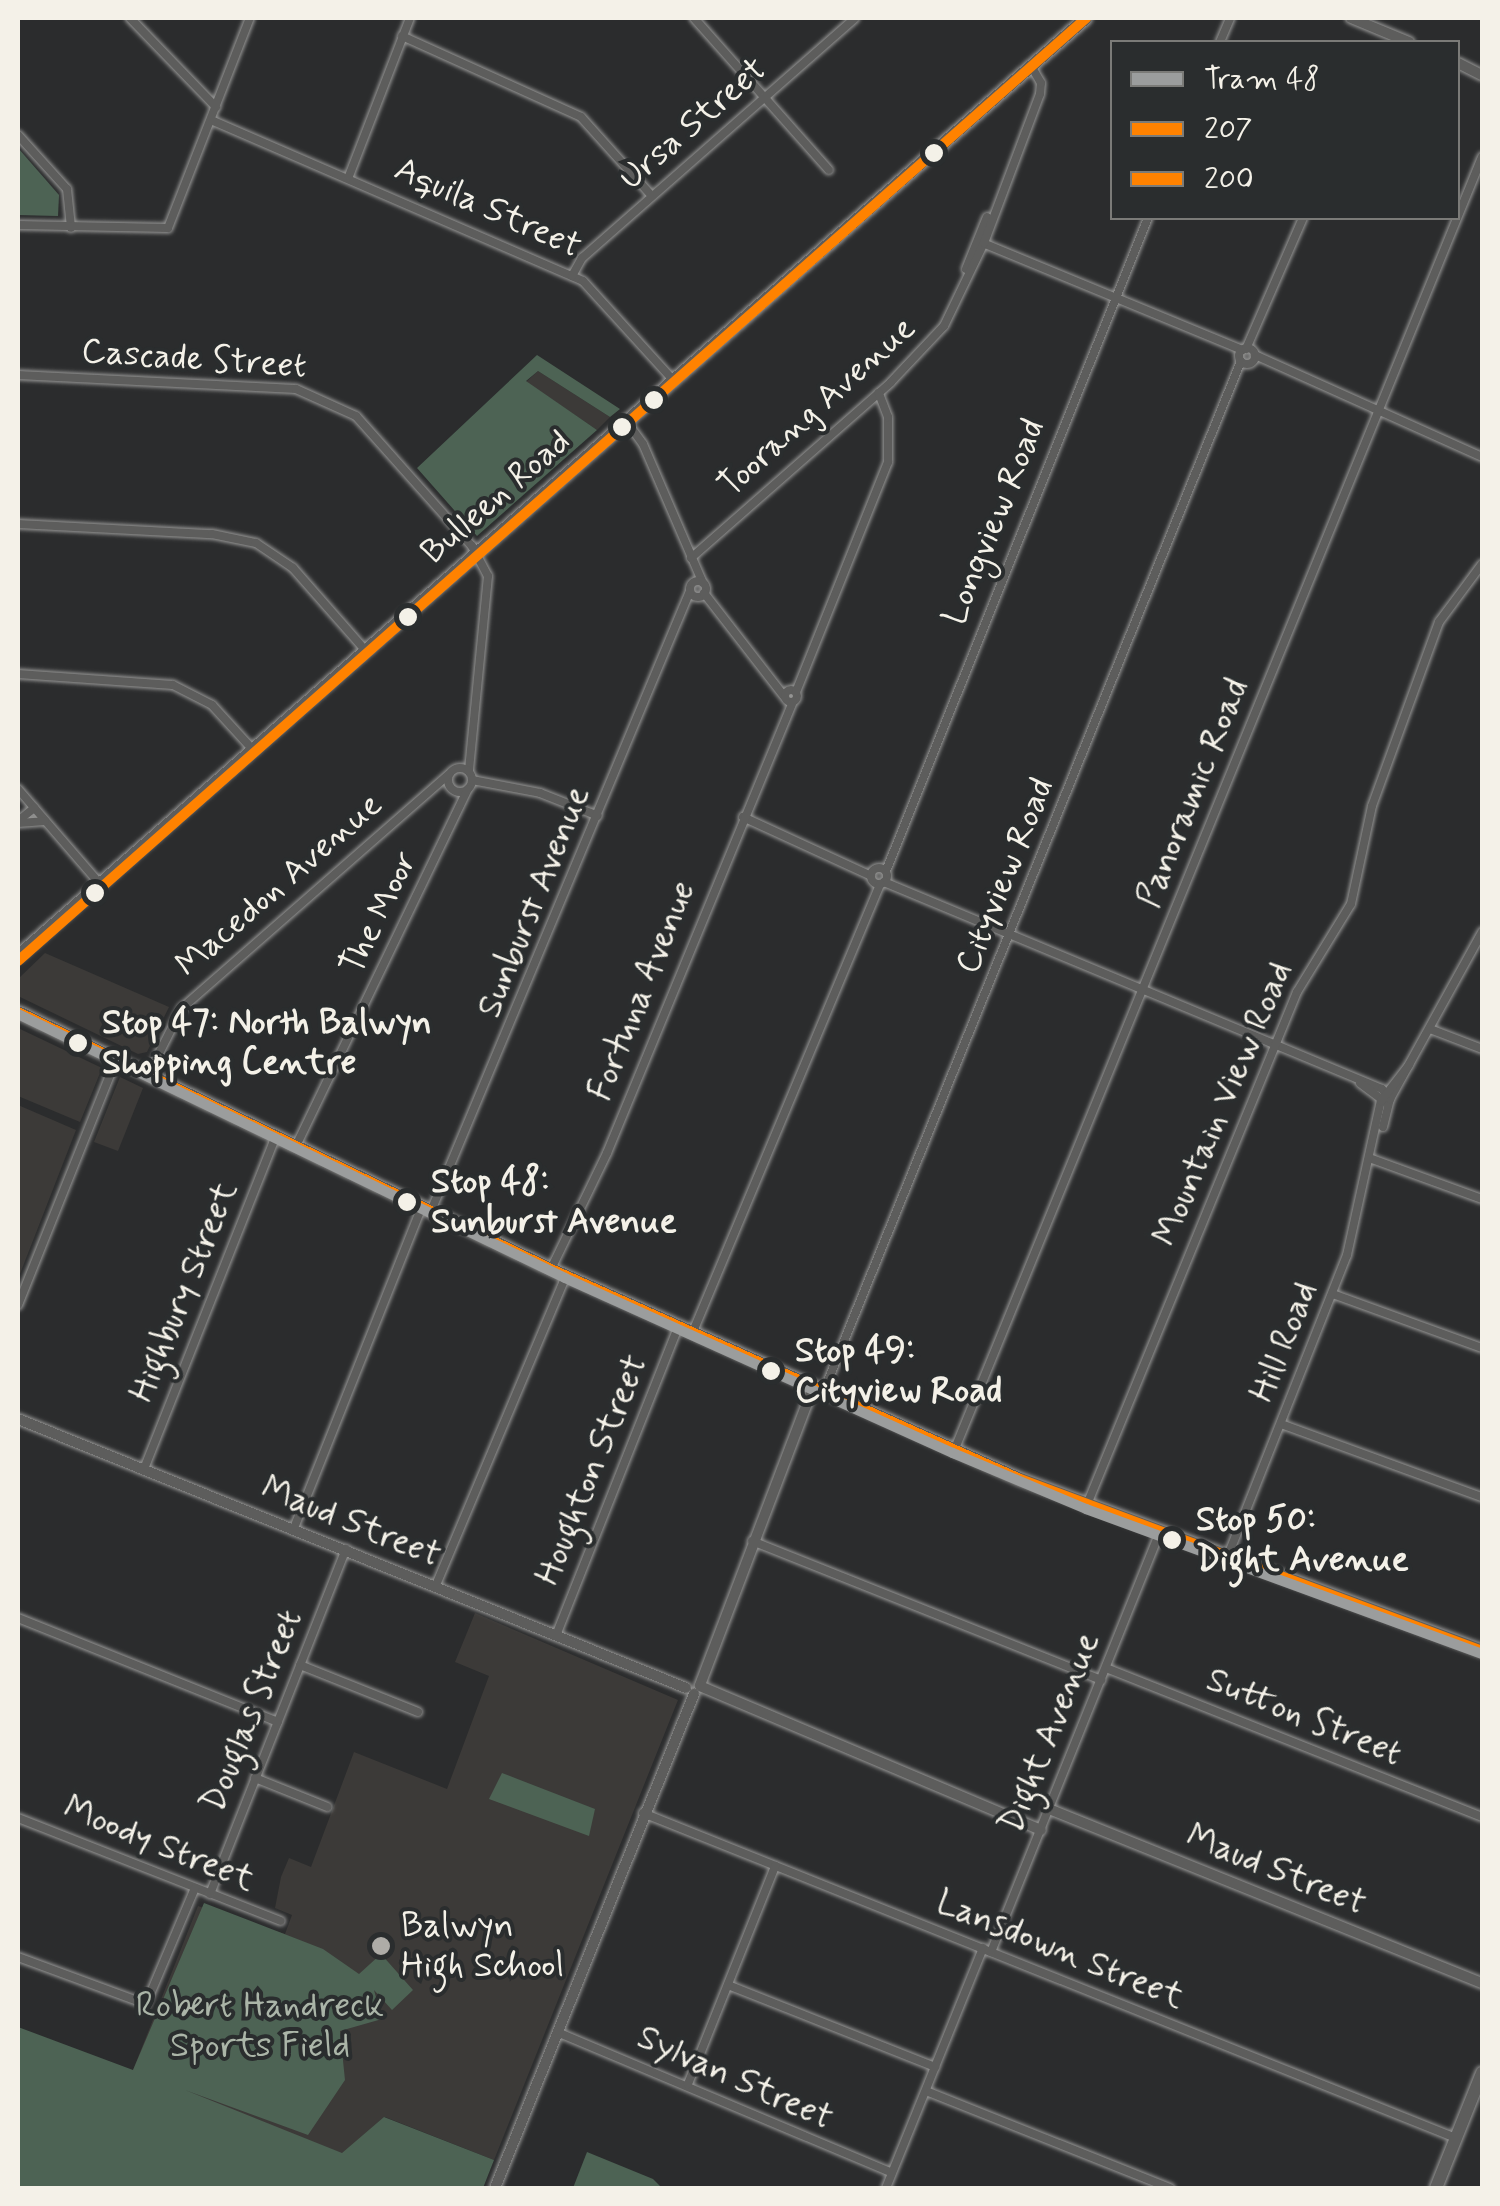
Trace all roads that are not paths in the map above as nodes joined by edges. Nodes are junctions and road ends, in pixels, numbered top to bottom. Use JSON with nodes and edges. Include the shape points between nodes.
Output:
{"nodes":[{"id":1,"x":130,"y":18,"type":"edge"},
{"id":2,"x":250,"y":18,"type":"edge"},
{"id":3,"x":410,"y":18,"type":"edge"},
{"id":4,"x":694,"y":18,"type":"edge"},
{"id":5,"x":855,"y":18,"type":"edge"},
{"id":6,"x":1086,"y":18,"type":"edge"},
{"id":7,"x":1350,"y":18,"type":"edge"},
{"id":8,"x":1380,"y":30,"type":"junction"},
{"id":9,"x":402,"y":36,"type":"junction"},
{"id":10,"x":1375,"y":40,"type":"edge"},
{"id":11,"x":1404,"y":40,"type":"edge"},
{"id":12,"x":1031,"y":66,"type":"junction"},
{"id":13,"x":765,"y":97,"type":"junction"},
{"id":14,"x":216,"y":107,"type":"junction"},
{"id":15,"x":210,"y":122,"type":"junction"},
{"id":16,"x":18,"y":136,"type":"edge"},
{"id":17,"x":1482,"y":157,"type":"edge"},
{"id":18,"x":829,"y":170,"type":"dead end"},
{"id":19,"x":349,"y":176,"type":"junction"},
{"id":20,"x":652,"y":196,"type":"junction"},
{"id":21,"x":1460,"y":211,"type":"edge"},
{"id":22,"x":1147,"y":220,"type":"edge"},
{"id":23,"x":1302,"y":220,"type":"edge"},
{"id":24,"x":1456,"y":220,"type":"edge"},
{"id":25,"x":18,"y":225,"type":"edge"},
{"id":26,"x":70,"y":228,"type":"junction"},
{"id":27,"x":981,"y":242,"type":"junction"},
{"id":28,"x":572,"y":276,"type":"junction"},
{"id":29,"x":1115,"y":299,"type":"junction"},
{"id":30,"x":1247,"y":356,"type":"junction"},
{"id":31,"x":18,"y":374,"type":"edge"},
{"id":32,"x":674,"y":381,"type":"junction"},
{"id":33,"x":879,"y":392,"type":"junction"},
{"id":34,"x":1378,"y":412,"type":"junction"},
{"id":35,"x":627,"y":422,"type":"junction"},
{"id":36,"x":1482,"y":457,"type":"edge"},
{"id":37,"x":18,"y":524,"type":"edge"},
{"id":38,"x":476,"y":555,"type":"junction"},
{"id":39,"x":691,"y":558,"type":"junction"},
{"id":40,"x":1482,"y":564,"type":"edge"},
{"id":41,"x":698,"y":591,"type":"junction"},
{"id":42,"x":366,"y":652,"type":"junction"},
{"id":43,"x":18,"y":674,"type":"edge"},
{"id":44,"x":789,"y":695,"type":"junction"},
{"id":45,"x":468,"y":744,"type":"junction"},
{"id":46,"x":254,"y":751,"type":"junction"},
{"id":47,"x":451,"y":776,"type":"junction"},
{"id":48,"x":468,"y":784,"type":"junction"},
{"id":49,"x":18,"y":789,"type":"edge"},
{"id":50,"x":34,"y":808,"type":"junction"},
{"id":51,"x":598,"y":816,"type":"junction"},
{"id":52,"x":743,"y":817,"type":"junction"},
{"id":53,"x":45,"y":821,"type":"junction"},
{"id":54,"x":18,"y":822,"type":"edge"},
{"id":55,"x":879,"y":876,"type":"junction"},
{"id":56,"x":101,"y":885,"type":"junction"},
{"id":57,"x":1011,"y":932,"type":"junction"},
{"id":58,"x":1482,"y":932,"type":"edge"},
{"id":59,"x":19,"y":956,"type":"edge"},
{"id":60,"x":1143,"y":989,"type":"junction"},
{"id":61,"x":18,"y":1012,"type":"edge"},
{"id":62,"x":1430,"y":1030,"type":"junction"},
{"id":63,"x":1275,"y":1046,"type":"junction"},
{"id":64,"x":1482,"y":1048,"type":"edge"},
{"id":65,"x":116,"y":1060,"type":"junction"},
{"id":66,"x":148,"y":1075,"type":"junction"},
{"id":67,"x":1386,"y":1097,"type":"junction"},
{"id":68,"x":276,"y":1136,"type":"junction"},
{"id":69,"x":296,"y":1146,"type":"junction"},
{"id":70,"x":1372,"y":1159,"type":"junction"},
{"id":71,"x":1482,"y":1198,"type":"edge"},
{"id":72,"x":427,"y":1209,"type":"junction"},
{"id":73,"x":552,"y":1269,"type":"junction"},
{"id":74,"x":566,"y":1276,"type":"junction"},
{"id":75,"x":1333,"y":1294,"type":"junction"},
{"id":76,"x":18,"y":1306,"type":"edge"},
{"id":77,"x":678,"y":1328,"type":"junction"},
{"id":78,"x":692,"y":1334,"type":"junction"},
{"id":79,"x":1482,"y":1348,"type":"edge"},
{"id":80,"x":818,"y":1390,"type":"junction"},
{"id":81,"x":18,"y":1418,"type":"edge"},
{"id":82,"x":1280,"y":1424,"type":"junction"},
{"id":83,"x":954,"y":1450,"type":"junction"},
{"id":84,"x":144,"y":1469,"type":"junction"},
{"id":85,"x":1482,"y":1498,"type":"edge"},
{"id":86,"x":1086,"y":1506,"type":"junction"},
{"id":87,"x":294,"y":1528,"type":"junction"},
{"id":88,"x":1159,"y":1534,"type":"junction"},
{"id":89,"x":752,"y":1541,"type":"junction"},
{"id":90,"x":346,"y":1549,"type":"junction"},
{"id":91,"x":1227,"y":1558,"type":"junction"},
{"id":92,"x":436,"y":1585,"type":"junction"},
{"id":93,"x":18,"y":1618,"type":"edge"},
{"id":94,"x":557,"y":1633,"type":"junction"},
{"id":95,"x":1482,"y":1651,"type":"edge"},
{"id":96,"x":300,"y":1665,"type":"junction"},
{"id":97,"x":1106,"y":1668,"type":"junction"},
{"id":98,"x":1101,"y":1680,"type":"junction"},
{"id":99,"x":693,"y":1687,"type":"junction"},
{"id":100,"x":418,"y":1712,"type":"dead end"},
{"id":101,"x":278,"y":1722,"type":"junction"},
{"id":102,"x":255,"y":1778,"type":"junction"},
{"id":103,"x":327,"y":1806,"type":"dead end"},
{"id":104,"x":1049,"y":1809,"type":"junction"},
{"id":105,"x":644,"y":1813,"type":"junction"},
{"id":106,"x":1482,"y":1817,"type":"edge"},
{"id":107,"x":18,"y":1818,"type":"edge"},
{"id":108,"x":1042,"y":1826,"type":"junction"},
{"id":109,"x":775,"y":1866,"type":"junction"},
{"id":110,"x":195,"y":1888,"type":"junction"},
{"id":111,"x":210,"y":1894,"type":"junction"},
{"id":112,"x":281,"y":1922,"type":"dead end"},
{"id":113,"x":987,"y":1950,"type":"junction"},
{"id":114,"x":18,"y":1957,"type":"edge"},
{"id":115,"x":1482,"y":1983,"type":"edge"},
{"id":116,"x":728,"y":1985,"type":"junction"},
{"id":117,"x":557,"y":2032,"type":"junction"},
{"id":118,"x":935,"y":2067,"type":"junction"},
{"id":119,"x":1482,"y":2073,"type":"edge"},
{"id":120,"x":688,"y":2084,"type":"junction"},
{"id":121,"x":926,"y":2091,"type":"junction"},
{"id":122,"x":1456,"y":2138,"type":"junction"},
{"id":123,"x":892,"y":2174,"type":"junction"},
{"id":124,"x":494,"y":2188,"type":"edge"},
{"id":125,"x":886,"y":2188,"type":"edge"},
{"id":126,"x":1170,"y":2188,"type":"edge"},
{"id":127,"x":1436,"y":2188,"type":"edge"}],
"edges":[{"from":1,"to":14,"type":"street"},
{"from":2,"to":14,"type":"street"},
{"from":3,"to":9,"type":"street"},
{"from":4,"to":13,"type":"street"},
{"from":5,"to":13,"type":"street","name":"Ursa Street"},
{"from":6,"to":12,"type":"main road","name":"Bulleen Road"},
{"from":7,"to":8,"type":"street"},
{"from":8,"to":10,"type":"street"},
{"from":8,"to":11,"type":"street"},
{"from":9,"to":19,"type":"street"},
{"from":9,"to":20,"type":"street","via":[[581,117]]},
{"from":12,"to":27,"type":"street","name":"Toorang Avenue","via":[[1041,89]]},
{"from":12,"to":32,"type":"main road","name":"Bulleen Road"},
{"from":13,"to":18,"type":"street"},
{"from":13,"to":20,"type":"street","name":"Ursa Street"},
{"from":14,"to":15,"type":"street"},
{"from":15,"to":19,"type":"street","name":"Aquila Street"},
{"from":15,"to":26,"type":"street","via":[[166,230]]},
{"from":16,"to":26,"type":"street","via":[[67,190]]},
{"from":17,"to":21,"type":"street","name":"Panoramic Road"},
{"from":19,"to":28,"type":"street","name":"Aquila Street"},
{"from":20,"to":28,"type":"street","name":"Ursa Street","via":[[582,258]]},
{"from":22,"to":29,"type":"street","name":"Longview Road"},
{"from":23,"to":30,"type":"street","name":"Cityview Road"},
{"from":24,"to":34,"type":"street","name":"Panoramic Road"},
{"from":25,"to":26,"type":"street"},
{"from":27,"to":29,"type":"street"},
{"from":27,"to":33,"type":"street","name":"Toorang Avenue","via":[[940,331]]},
{"from":28,"to":32,"type":"street","name":"Aquila Street","via":[[592,288]]},
{"from":29,"to":30,"type":"street"},
{"from":29,"to":55,"type":"street","name":"Longview Road"},
{"from":30,"to":34,"type":"street"},
{"from":30,"to":57,"type":"street","name":"Cityview Road"},
{"from":31,"to":38,"type":"street","name":"Cascade Street","via":[[318,394],[368,428]]},
{"from":32,"to":35,"type":"main road","name":"Bulleen Road"},
{"from":33,"to":39,"type":"street","name":"Toorang Avenue"},
{"from":33,"to":44,"type":"street","name":"Fortuna Avenue","via":[[888,417],[888,462]]},
{"from":34,"to":36,"type":"street"},
{"from":34,"to":60,"type":"street","name":"Panoramic Road"},
{"from":35,"to":38,"type":"main road","name":"Bulleen Road"},
{"from":35,"to":39,"type":"street"},
{"from":37,"to":42,"type":"street","via":[[212,534],[256,543],[293,568]]},
{"from":38,"to":42,"type":"main road","name":"Bulleen Road"},
{"from":38,"to":45,"type":"street","name":"Macedon Avenue","via":[[488,584]]},
{"from":39,"to":41,"type":"street"},
{"from":40,"to":63,"type":"street","name":"Mountain View Road","via":[[1439,622],[1372,806],[1351,904],[1307,971]]},
{"from":41,"to":44,"type":"street"},
{"from":41,"to":51,"type":"street","name":"Sunburst Avenue","via":[[682,612]]},
{"from":42,"to":46,"type":"main road","name":"Bulleen Road"},
{"from":43,"to":46,"type":"street","via":[[173,685],[212,706]]},
{"from":44,"to":52,"type":"street","name":"Fortuna Avenue"},
{"from":45,"to":47,"type":"street","name":"Macedon Avenue"},
{"from":45,"to":48,"type":"street","name":"Macedon Avenue"},
{"from":46,"to":56,"type":"main road","name":"Bulleen Road"},
{"from":47,"to":48,"type":"street"},
{"from":47,"to":48,"type":"street"},
{"from":47,"to":66,"type":"street","name":"Macedon Avenue","via":[[182,1008]]},
{"from":48,"to":51,"type":"street","via":[[540,793]]},
{"from":48,"to":69,"type":"street","name":"The Moor"},
{"from":49,"to":50,"type":"street"},
{"from":50,"to":53,"type":"street"},
{"from":50,"to":54,"type":"street"},
{"from":51,"to":72,"type":"street","name":"Sunburst Avenue"},
{"from":52,"to":55,"type":"street"},
{"from":52,"to":73,"type":"street","name":"Fortuna Avenue","via":[[607,1153]]},
{"from":53,"to":54,"type":"street"},
{"from":53,"to":56,"type":"street"},
{"from":55,"to":57,"type":"street"},
{"from":55,"to":78,"type":"street","name":"Longview Road"},
{"from":56,"to":59,"type":"main road","name":"Bulleen Road"},
{"from":57,"to":60,"type":"street"},
{"from":57,"to":80,"type":"street","name":"Cityview Road"},
{"from":58,"to":62,"type":"street","name":"Hill Road"},
{"from":60,"to":63,"type":"street"},
{"from":60,"to":83,"type":"street","name":"Panoramic Road"},
{"from":61,"to":65,"type":"main road"},
{"from":62,"to":64,"type":"street"},
{"from":62,"to":67,"type":"street","name":"Hill Road"},
{"from":63,"to":67,"type":"street"},
{"from":63,"to":86,"type":"street","name":"Mountain View Road"},
{"from":65,"to":66,"type":"main road"},
{"from":65,"to":76,"type":"street"},
{"from":66,"to":68,"type":"main road"},
{"from":67,"to":70,"type":"street","name":"Hill Road"},
{"from":68,"to":69,"type":"main road"},
{"from":68,"to":84,"type":"street","name":"Highbury Street"},
{"from":69,"to":72,"type":"main road"},
{"from":70,"to":71,"type":"street"},
{"from":70,"to":75,"type":"street","name":"Hill Road"},
{"from":72,"to":73,"type":"main road"},
{"from":72,"to":87,"type":"street","name":"Sunburst Avenue"},
{"from":73,"to":74,"type":"main road"},
{"from":74,"to":77,"type":"main road"},
{"from":74,"to":92,"type":"street"},
{"from":75,"to":79,"type":"street"},
{"from":75,"to":82,"type":"street","name":"Hill Road"},
{"from":77,"to":78,"type":"main road"},
{"from":77,"to":94,"type":"street","name":"Houghton Street"},
{"from":78,"to":80,"type":"main road"},
{"from":80,"to":83,"type":"main road"},
{"from":80,"to":89,"type":"street"},
{"from":81,"to":84,"type":"street","name":"Maud Street"},
{"from":82,"to":85,"type":"street"},
{"from":82,"to":91,"type":"street","name":"Hill Road"},
{"from":83,"to":86,"type":"main road"},
{"from":84,"to":87,"type":"street","name":"Maud Street"},
{"from":86,"to":88,"type":"main road"},
{"from":87,"to":90,"type":"street","name":"Maud Street"},
{"from":88,"to":91,"type":"main road"},
{"from":88,"to":97,"type":"street","name":"Dight Avenue"},
{"from":89,"to":98,"type":"street"},
{"from":89,"to":99,"type":"street"},
{"from":90,"to":92,"type":"street","name":"Maud Street"},
{"from":90,"to":96,"type":"street","name":"Douglas Street"},
{"from":91,"to":95,"type":"main road"},
{"from":92,"to":94,"type":"street","name":"Maud Street"},
{"from":93,"to":101,"type":"street"},
{"from":94,"to":99,"type":"street","name":"Maud Street"},
{"from":96,"to":100,"type":"street"},
{"from":96,"to":101,"type":"street","name":"Douglas Street"},
{"from":97,"to":98,"type":"street","name":"Dight Avenue"},
{"from":97,"to":106,"type":"street","name":"Sutton Street"},
{"from":98,"to":104,"type":"street","name":"Dight Avenue"},
{"from":99,"to":105,"type":"street"},
{"from":99,"to":108,"type":"street","name":"Maud Street"},
{"from":101,"to":102,"type":"street","name":"Douglas Street"},
{"from":102,"to":103,"type":"street"},
{"from":102,"to":111,"type":"street","name":"Douglas Street"},
{"from":104,"to":108,"type":"street","name":"Dight Avenue"},
{"from":104,"to":115,"type":"street","name":"Maud Street"},
{"from":105,"to":109,"type":"street","name":"Lansdown Street"},
{"from":105,"to":117,"type":"street"},
{"from":107,"to":110,"type":"street","name":"Moody Street"},
{"from":108,"to":113,"type":"street","name":"Dight Avenue"},
{"from":109,"to":113,"type":"street","name":"Lansdown Street"},
{"from":109,"to":116,"type":"street"},
{"from":110,"to":111,"type":"street","name":"Moody Street"},
{"from":110,"to":114,"type":"street","via":[[146,2004]]},
{"from":111,"to":112,"type":"street","name":"Moody Street"},
{"from":113,"to":118,"type":"street","name":"Dight Avenue"},
{"from":113,"to":122,"type":"street","name":"Lansdown Street"},
{"from":116,"to":118,"type":"street"},
{"from":116,"to":120,"type":"street"},
{"from":117,"to":120,"type":"street","name":"Sylvan Street"},
{"from":117,"to":124,"type":"street"},
{"from":118,"to":121,"type":"street","name":"Dight Avenue"},
{"from":119,"to":122,"type":"main road"},
{"from":120,"to":123,"type":"street","name":"Sylvan Street"},
{"from":121,"to":123,"type":"street","name":"Dight Avenue"},
{"from":121,"to":126,"type":"street"},
{"from":122,"to":127,"type":"main road"},
{"from":123,"to":125,"type":"street","name":"Dight Avenue"}]}
